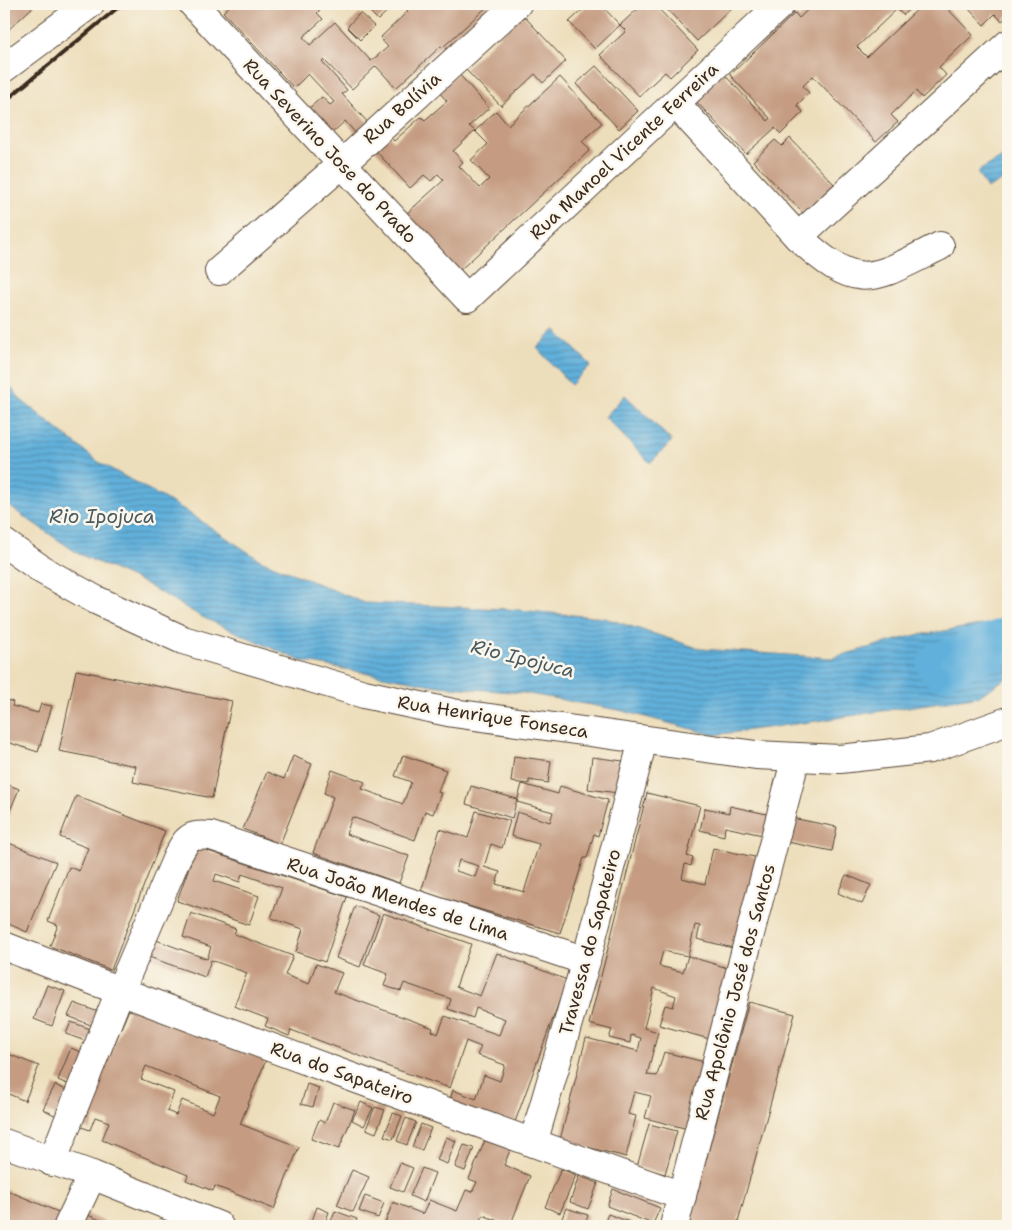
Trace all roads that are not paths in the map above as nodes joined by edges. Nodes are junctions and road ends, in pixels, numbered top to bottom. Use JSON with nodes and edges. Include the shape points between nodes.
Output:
{"nodes":[{"id":1,"x":90,"y":4,"type":"edge"},
{"id":2,"x":193,"y":4,"type":"edge"},
{"id":3,"x":517,"y":4,"type":"edge"},
{"id":4,"x":780,"y":4,"type":"edge"},
{"id":5,"x":1008,"y":44,"type":"edge"},
{"id":6,"x":7,"y":60,"type":"edge"},
{"id":7,"x":676,"y":104,"type":"junction"},
{"id":8,"x":343,"y":163,"type":"junction"},
{"id":9,"x":798,"y":237,"type":"junction"},
{"id":10,"x":940,"y":246,"type":"dead end"},
{"id":11,"x":220,"y":271,"type":"dead end"},
{"id":12,"x":467,"y":298,"type":"joint"},
{"id":13,"x":4,"y":543,"type":"edge"},
{"id":14,"x":1008,"y":721,"type":"edge"},
{"id":15,"x":643,"y":740,"type":"junction"},
{"id":16,"x":796,"y":757,"type":"junction"},
{"id":17,"x":4,"y":946,"type":"edge"},
{"id":18,"x":586,"y":962,"type":"junction"},
{"id":19,"x":120,"y":991,"type":"junction"},
{"id":20,"x":4,"y":1143,"type":"edge"},
{"id":21,"x":533,"y":1143,"type":"junction"},
{"id":22,"x":52,"y":1162,"type":"junction"},
{"id":23,"x":92,"y":1176,"type":"junction"},
{"id":24,"x":682,"y":1196,"type":"junction"},
{"id":25,"x":68,"y":1226,"type":"edge"},
{"id":26,"x":219,"y":1226,"type":"edge"},
{"id":27,"x":674,"y":1226,"type":"edge"}],
"edges":[{"from":1,"to":6,"type":"street"},
{"from":2,"to":8,"type":"street","name":"Rua Severino Jose do Prado"},
{"from":3,"to":8,"type":"street","name":"Rua Bolívia"},
{"from":4,"to":7,"type":"street","name":"Rua Manoel Vicente Ferreira"},
{"from":5,"to":9,"type":"street"},
{"from":7,"to":9,"type":"street"},
{"from":7,"to":12,"type":"street","name":"Rua Manoel Vicente Ferreira"},
{"from":8,"to":11,"type":"street","name":"Rua Bolívia"},
{"from":8,"to":12,"type":"street","name":"Rua Severino Jose do Prado"},
{"from":9,"to":10,"type":"street","via":[[836,268],[864,277],[886,273]]},
{"from":13,"to":15,"type":"street","name":"Rua Henrique Fonseca","via":[[44,571],[105,604],[183,640],[256,664],[364,694],[453,713]]},
{"from":14,"to":16,"type":"street","name":"Rua Henrique Fonseca","via":[[930,749],[840,759]]},
{"from":15,"to":16,"type":"street","name":"Rua Henrique Fonseca"},
{"from":15,"to":18,"type":"street","name":"Travessa do Sapateiro"},
{"from":16,"to":24,"type":"street","name":"Rua Apolônio José dos Santos"},
{"from":17,"to":19,"type":"street","name":"Rua do Sapateiro"},
{"from":18,"to":19,"type":"street","name":"Rua João Mendes de Lima","via":[[211,836],[196,836],[186,841],[177,857]]},
{"from":18,"to":21,"type":"street","name":"Travessa do Sapateiro"},
{"from":19,"to":21,"type":"street","name":"Rua do Sapateiro"},
{"from":19,"to":22,"type":"street"},
{"from":20,"to":22,"type":"street"},
{"from":21,"to":24,"type":"street","name":"Rua do Sapateiro"},
{"from":22,"to":23,"type":"street"},
{"from":23,"to":25,"type":"street"},
{"from":23,"to":26,"type":"street"},
{"from":24,"to":27,"type":"street","name":"Rua Apolônio José dos Santos"}]}
